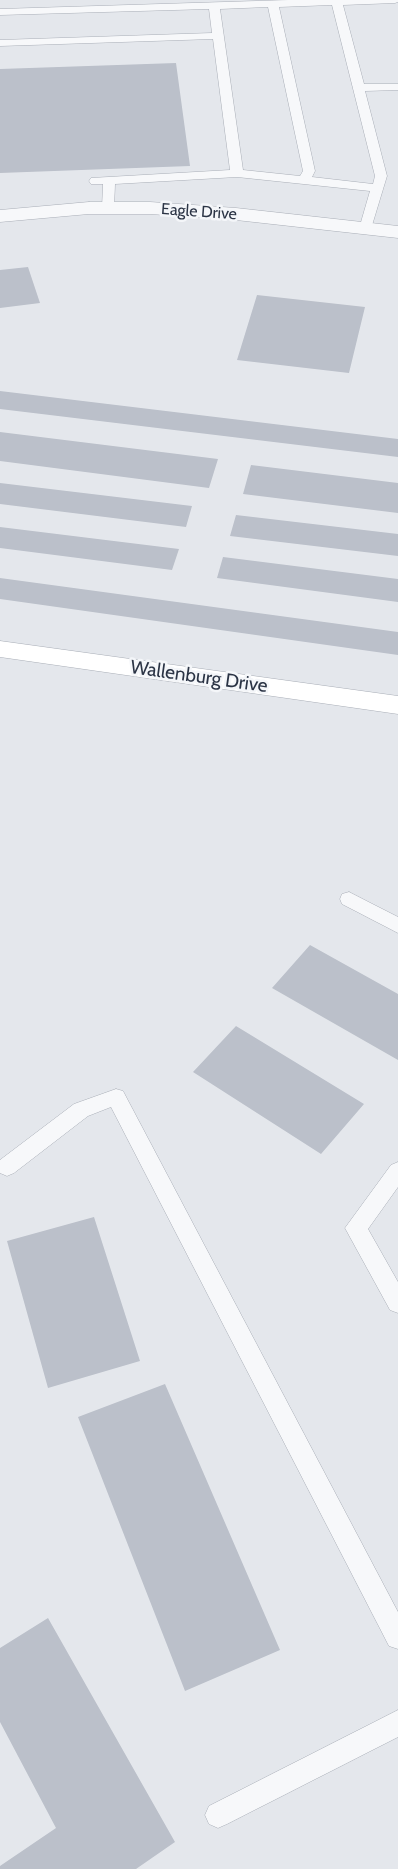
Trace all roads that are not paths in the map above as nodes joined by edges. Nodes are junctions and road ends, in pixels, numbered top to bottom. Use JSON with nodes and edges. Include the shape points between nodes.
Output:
{"nodes":[{"id":1,"x":395,"y":0,"type":"edge"},
{"id":2,"x":245,"y":2,"type":"edge"},
{"id":3,"x":336,"y":2,"type":"junction"},
{"id":4,"x":272,"y":4,"type":"junction"},
{"id":5,"x":13,"y":6,"type":"edge"},
{"id":6,"x":214,"y":6,"type":"junction"},
{"id":7,"x":0,"y":12,"type":"edge"},
{"id":8,"x":13,"y":35,"type":"junction"},
{"id":9,"x":218,"y":36,"type":"junction"},
{"id":10,"x":0,"y":43,"type":"edge"},
{"id":11,"x":398,"y":87,"type":"edge"},
{"id":12,"x":359,"y":88,"type":"junction"},
{"id":13,"x":237,"y":173,"type":"junction"},
{"id":14,"x":109,"y":180,"type":"junction"},
{"id":15,"x":304,"y":180,"type":"junction"},
{"id":16,"x":95,"y":181,"type":"dead end"},
{"id":17,"x":378,"y":188,"type":"junction"},
{"id":18,"x":108,"y":208,"type":"junction"},
{"id":19,"x":0,"y":216,"type":"edge"},
{"id":20,"x":365,"y":228,"type":"junction"},
{"id":21,"x":398,"y":232,"type":"edge"},
{"id":22,"x":0,"y":649,"type":"edge"},
{"id":23,"x":398,"y":706,"type":"edge"},
{"id":24,"x":349,"y":899,"type":"dead end"},
{"id":25,"x":398,"y":926,"type":"edge"},
{"id":26,"x":7,"y":1167,"type":"dead end"},
{"id":27,"x":398,"y":1171,"type":"edge"},
{"id":28,"x":395,"y":1290,"type":"edge"},
{"id":29,"x":398,"y":1637,"type":"edge"},
{"id":30,"x":398,"y":1723,"type":"edge"},
{"id":31,"x":218,"y":1815,"type":"dead end"}],
"edges":[{"from":1,"to":3,"type":"lane"},
{"from":2,"to":4,"type":"lane"},
{"from":2,"to":6,"type":"lane"},
{"from":3,"to":4,"type":"lane"},
{"from":3,"to":12,"type":"lane"},
{"from":4,"to":15,"type":"lane","via":[[308,171]]},
{"from":5,"to":6,"type":"lane"},
{"from":5,"to":7,"type":"lane"},
{"from":5,"to":8,"type":"lane"},
{"from":6,"to":9,"type":"lane"},
{"from":8,"to":9,"type":"lane"},
{"from":8,"to":10,"type":"lane"},
{"from":9,"to":13,"type":"lane"},
{"from":11,"to":12,"type":"lane"},
{"from":12,"to":17,"type":"lane","via":[[381,176]]},
{"from":13,"to":14,"type":"lane"},
{"from":13,"to":15,"type":"lane"},
{"from":14,"to":16,"type":"lane"},
{"from":14,"to":18,"type":"lane"},
{"from":15,"to":17,"type":"lane"},
{"from":17,"to":20,"type":"lane"},
{"from":18,"to":19,"type":"street","name":"Eagle Drive"},
{"from":18,"to":20,"type":"street","name":"Eagle Drive","via":[[236,214]]},
{"from":20,"to":21,"type":"street","name":"Eagle Drive"},
{"from":22,"to":23,"type":"street","name":"Wallenburg Drive"},
{"from":24,"to":25,"type":"lane"},
{"from":26,"to":29,"type":"lane","via":[[81,1110],[116,1097]]},
{"from":27,"to":28,"type":"lane","via":[[356,1228]]},
{"from":30,"to":31,"type":"lane"}]}
